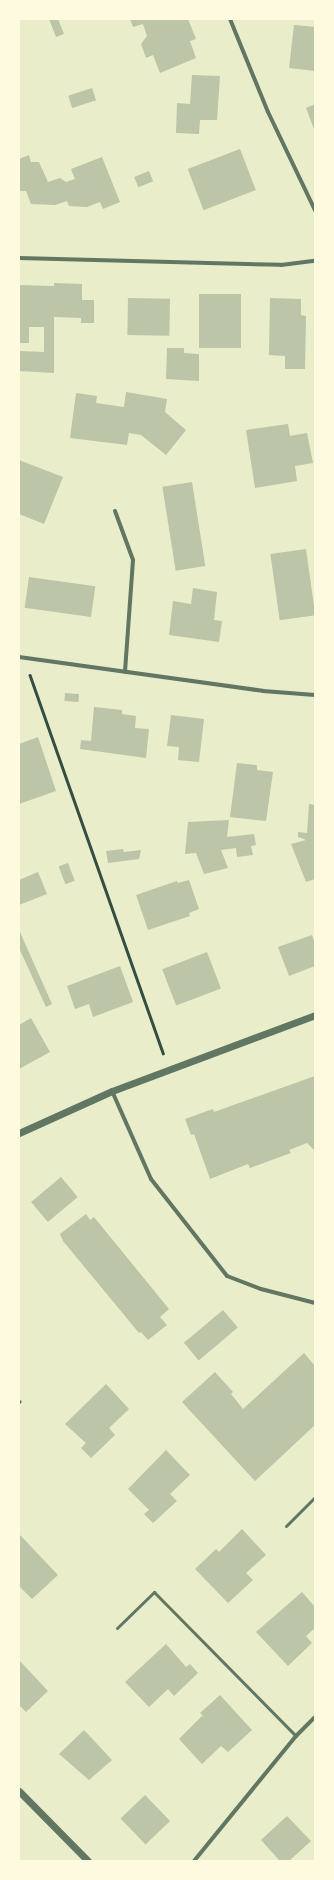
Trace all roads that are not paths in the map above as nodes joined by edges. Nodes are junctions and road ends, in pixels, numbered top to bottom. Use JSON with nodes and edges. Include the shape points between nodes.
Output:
{"nodes":[{"id":1,"x":230,"y":19,"type":"edge"},
{"id":2,"x":313,"y":198,"type":"edge"},
{"id":3,"x":315,"y":210,"type":"edge"},
{"id":4,"x":19,"y":258,"type":"edge"},
{"id":5,"x":315,"y":261,"type":"edge"},
{"id":6,"x":115,"y":511,"type":"dead end"},
{"id":7,"x":22,"y":657,"type":"edge"},
{"id":8,"x":125,"y":672,"type":"junction"},
{"id":9,"x":315,"y":695,"type":"edge"},
{"id":10,"x":315,"y":1015,"type":"edge"},
{"id":11,"x":112,"y":1091,"type":"junction"},
{"id":12,"x":19,"y":1133,"type":"edge"},
{"id":13,"x":315,"y":1303,"type":"edge"},
{"id":14,"x":315,"y":1497,"type":"edge"},
{"id":15,"x":286,"y":1526,"type":"dead end"},
{"id":16,"x":118,"y":1628,"type":"dead end"},
{"id":17,"x":315,"y":1717,"type":"edge"},
{"id":18,"x":296,"y":1736,"type":"junction"},
{"id":19,"x":19,"y":1791,"type":"edge"},
{"id":20,"x":88,"y":1861,"type":"edge"},
{"id":21,"x":194,"y":1861,"type":"edge"}],
"edges":[{"from":1,"to":2,"type":"street","via":[[268,112]]},
{"from":2,"to":3,"type":"street"},
{"from":4,"to":5,"type":"street","via":[[280,266]]},
{"from":6,"to":8,"type":"street","via":[[134,560]]},
{"from":7,"to":8,"type":"street"},
{"from":8,"to":9,"type":"street","via":[[263,691]]},
{"from":10,"to":11,"type":"street"},
{"from":11,"to":12,"type":"street"},
{"from":11,"to":13,"type":"street","via":[[151,1179],[227,1276],[261,1289]]},
{"from":14,"to":15,"type":"lane"},
{"from":16,"to":18,"type":"lane","via":[[154,1592]]},
{"from":17,"to":18,"type":"street"},
{"from":18,"to":21,"type":"street"},
{"from":19,"to":20,"type":"street"}]}
